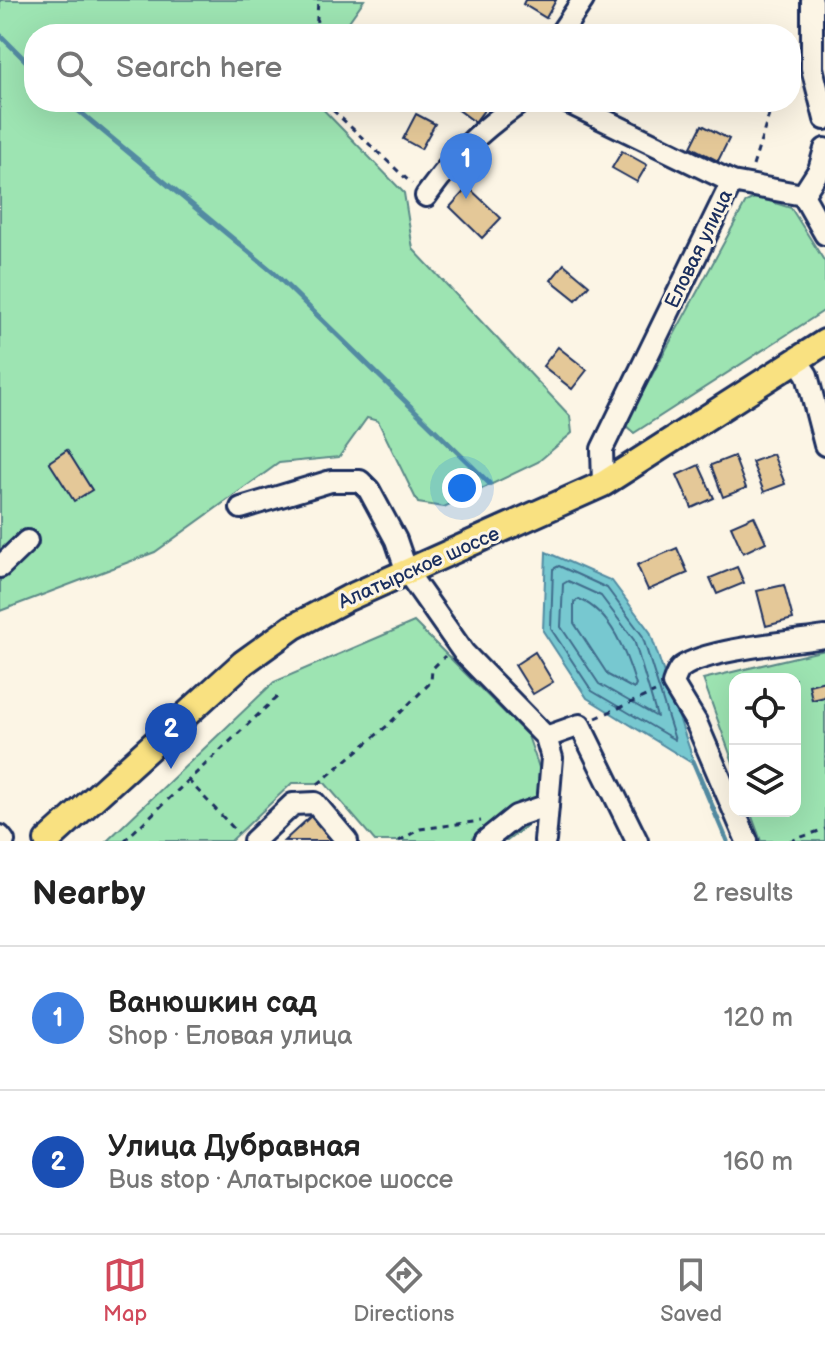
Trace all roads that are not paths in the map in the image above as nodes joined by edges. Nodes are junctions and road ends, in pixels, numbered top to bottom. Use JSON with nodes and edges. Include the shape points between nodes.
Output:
{"nodes":[{"id":1,"x":583,"y":0,"type":"edge"},
{"id":2,"x":812,"y":0,"type":"edge"},
{"id":3,"x":567,"y":24,"type":"edge"},
{"id":4,"x":507,"y":112,"type":"edge"},
{"id":5,"x":588,"y":112,"type":"edge"},
{"id":6,"x":825,"y":119,"type":"edge"},
{"id":7,"x":825,"y":149,"type":"edge"},
{"id":8,"x":740,"y":183,"type":"junction"},
{"id":9,"x":426,"y":196,"type":"road end"},
{"id":10,"x":813,"y":198,"type":"edge"},
{"id":11,"x":825,"y":234,"type":"edge"},
{"id":12,"x":825,"y":342,"type":"edge"},
{"id":13,"x":797,"y":360,"type":"junction"},
{"id":14,"x":825,"y":443,"type":"edge"},
{"id":15,"x":603,"y":484,"type":"junction"},
{"id":16,"x":241,"y":508,"type":"dead end"},
{"id":17,"x":27,"y":541,"type":"dead end"},
{"id":18,"x":0,"y":567,"type":"edge"},
{"id":19,"x":407,"y":572,"type":"junction"},
{"id":20,"x":825,"y":637,"type":"edge"},
{"id":21,"x":546,"y":737,"type":"junction"},
{"id":22,"x":548,"y":805,"type":"junction"},
{"id":23,"x":0,"y":836,"type":"edge"},
{"id":24,"x":4,"y":841,"type":"edge"},
{"id":25,"x":47,"y":841,"type":"edge"},
{"id":26,"x":254,"y":841,"type":"edge"},
{"id":27,"x":347,"y":841,"type":"edge"},
{"id":28,"x":485,"y":841,"type":"edge"},
{"id":29,"x":545,"y":841,"type":"edge"},
{"id":30,"x":637,"y":841,"type":"edge"},
{"id":31,"x":747,"y":841,"type":"edge"}],
"edges":[{"from":1,"to":3,"type":"street"},
{"from":2,"to":6,"type":"street","via":[[812,68]]},
{"from":4,"to":9,"type":"street","via":[[457,153]]},
{"from":5,"to":8,"type":"street","name":"Еловая улица"},
{"from":7,"to":10,"type":"street"},
{"from":8,"to":10,"type":"street"},
{"from":8,"to":15,"type":"street","name":"Еловая улица","via":[[602,449]]},
{"from":10,"to":11,"type":"street"},
{"from":12,"to":13,"type":"main road","name":"Алатырское шоссе"},
{"from":13,"to":14,"type":"street","via":[[807,375]]},
{"from":13,"to":15,"type":"main road","name":"Алатырское шоссе"},
{"from":15,"to":19,"type":"main road","name":"Алатырское шоссе"},
{"from":16,"to":19,"type":"street","via":[[331,481],[360,481],[396,540]]},
{"from":17,"to":18,"type":"street"},
{"from":19,"to":21,"type":"street","via":[[457,644]]},
{"from":19,"to":25,"type":"main road","name":"Алатырское шоссе","via":[[293,627],[243,663]]},
{"from":20,"to":31,"type":"street","via":[[726,653],[683,667],[676,676],[673,684],[696,722]]},
{"from":21,"to":22,"type":"street","via":[[552,758]]},
{"from":21,"to":30,"type":"street","via":[[580,725]]},
{"from":22,"to":28,"type":"street","via":[[516,816]]},
{"from":22,"to":29,"type":"street"},
{"from":23,"to":24,"type":"street"},
{"from":26,"to":27,"type":"street","via":[[293,804],[315,803]]}]}
